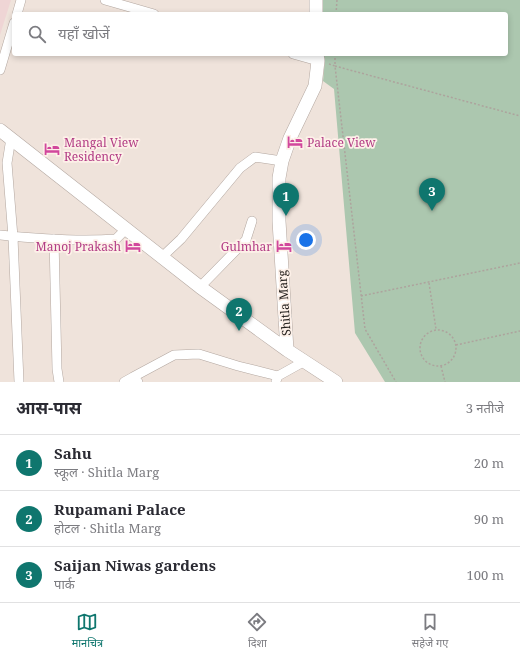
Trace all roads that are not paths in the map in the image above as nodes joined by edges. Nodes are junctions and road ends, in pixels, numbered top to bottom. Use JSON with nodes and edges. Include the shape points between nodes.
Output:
{"nodes":[{"id":1,"x":21,"y":0,"type":"edge"},
{"id":2,"x":105,"y":0,"type":"edge"},
{"id":3,"x":316,"y":0,"type":"edge"},
{"id":4,"x":18,"y":12,"type":"edge"},
{"id":5,"x":147,"y":12,"type":"edge"},
{"id":6,"x":316,"y":12,"type":"edge"},
{"id":7,"x":12,"y":30,"type":"edge"},
{"id":8,"x":306,"y":56,"type":"edge"},
{"id":9,"x":318,"y":58,"type":"edge"},
{"id":10,"x":0,"y":70,"type":"edge"},
{"id":11,"x":0,"y":130,"type":"edge"},
{"id":12,"x":11,"y":138,"type":"junction"},
{"id":13,"x":282,"y":161,"type":"junction"},
{"id":14,"x":252,"y":221,"type":"dead end"},
{"id":15,"x":126,"y":229,"type":"junction"},
{"id":16,"x":0,"y":236,"type":"edge"},
{"id":17,"x":13,"y":237,"type":"junction"},
{"id":18,"x":54,"y":239,"type":"junction"},
{"id":19,"x":162,"y":257,"type":"junction"},
{"id":20,"x":200,"y":287,"type":"junction"},
{"id":21,"x":288,"y":350,"type":"junction"},
{"id":22,"x":305,"y":361,"type":"junction"},
{"id":23,"x":135,"y":379,"type":"edge"},
{"id":24,"x":277,"y":379,"type":"edge"},
{"id":25,"x":19,"y":382,"type":"edge"},
{"id":26,"x":59,"y":382,"type":"edge"},
{"id":27,"x":124,"y":382,"type":"edge"},
{"id":28,"x":336,"y":382,"type":"edge"}],
"edges":[{"from":1,"to":4,"type":"street"},
{"from":2,"to":5,"type":"street"},
{"from":3,"to":6,"type":"main road"},
{"from":7,"to":10,"type":"street"},
{"from":8,"to":9,"type":"street"},
{"from":9,"to":13,"type":"main road","name":"Shitla Marg","via":[[315,86]]},
{"from":11,"to":12,"type":"main road"},
{"from":12,"to":15,"type":"main road"},
{"from":12,"to":17,"type":"street","via":[[7,163]]},
{"from":13,"to":19,"type":"street","via":[[255,157],[240,168],[181,239]]},
{"from":13,"to":21,"type":"main road","name":"Shitla Marg","via":[[279,178],[279,221]]},
{"from":14,"to":20,"type":"street","via":[[246,240]]},
{"from":15,"to":18,"type":"street","via":[[116,239]]},
{"from":15,"to":19,"type":"main road"},
{"from":16,"to":17,"type":"street"},
{"from":17,"to":18,"type":"street"},
{"from":17,"to":25,"type":"street"},
{"from":18,"to":26,"type":"street"},
{"from":19,"to":20,"type":"main road"},
{"from":20,"to":21,"type":"main road"},
{"from":21,"to":22,"type":"main road","name":"Shitla Marg"},
{"from":22,"to":24,"type":"street"},
{"from":22,"to":28,"type":"main road","name":"Shitla Marg"},
{"from":23,"to":24,"type":"street","via":[[174,355],[199,354]]},
{"from":23,"to":27,"type":"street"}]}
